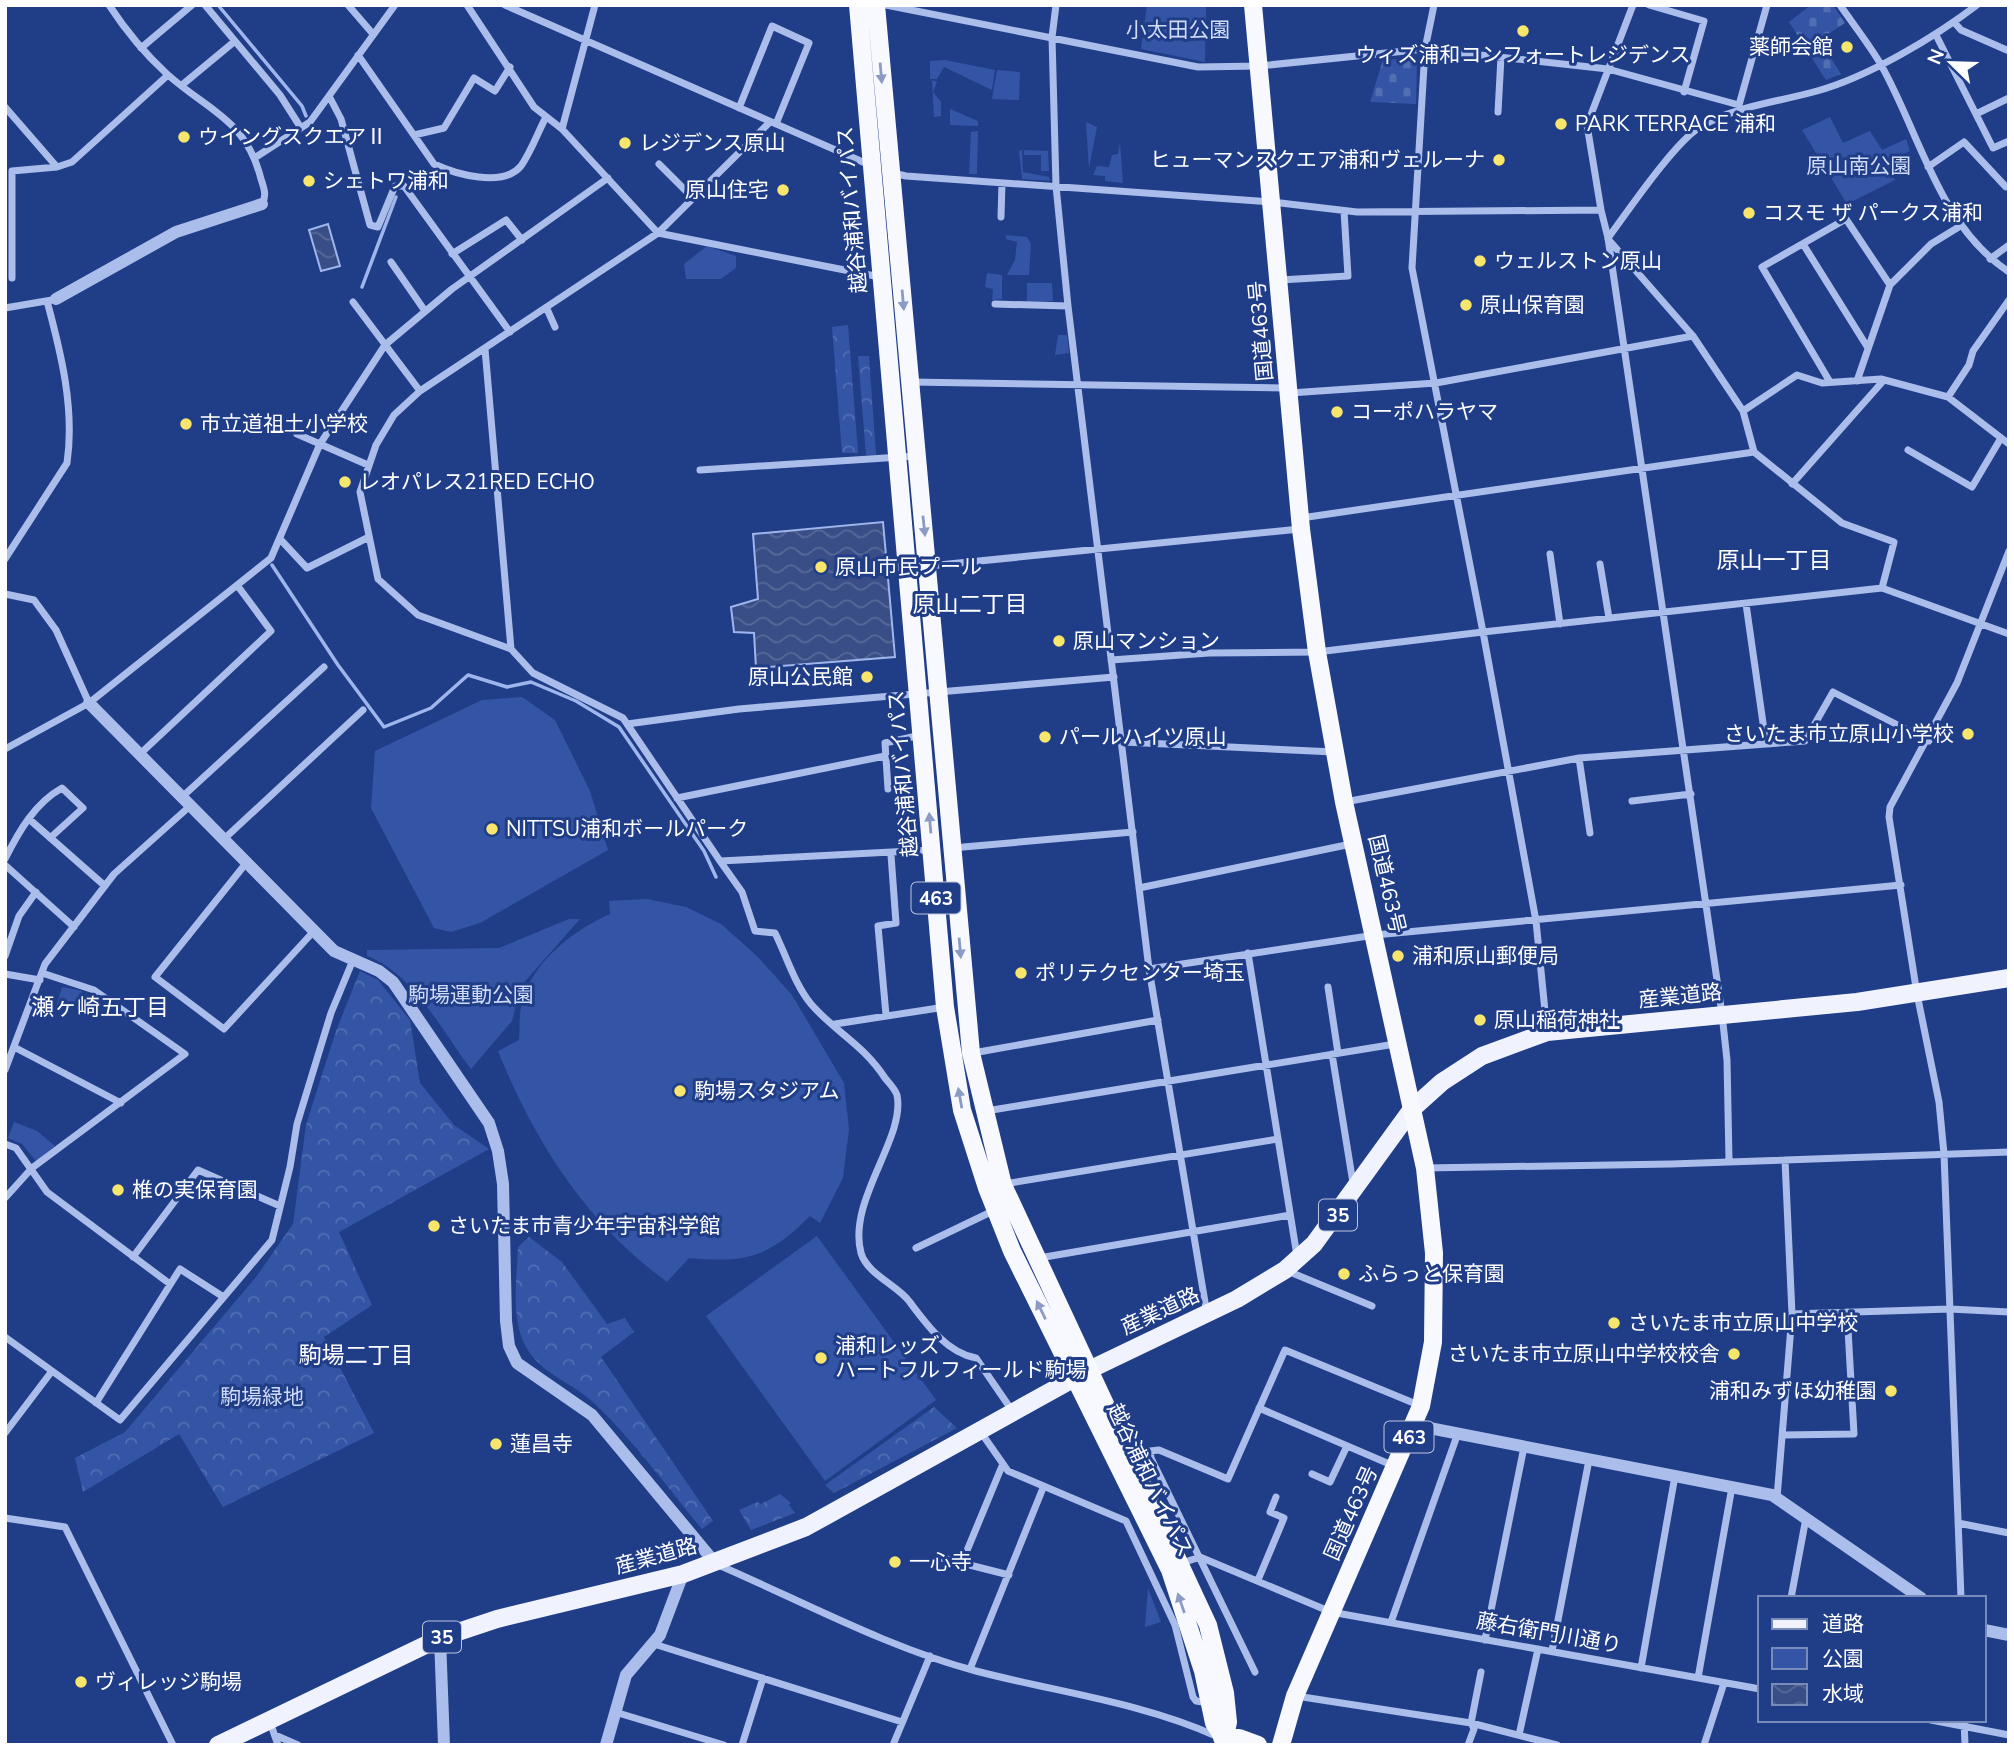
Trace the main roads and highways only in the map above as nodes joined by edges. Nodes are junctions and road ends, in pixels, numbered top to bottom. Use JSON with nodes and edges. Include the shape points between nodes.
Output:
{"nodes":[{"id":1,"x":858,"y":5,"type":"edge"},
{"id":2,"x":876,"y":5,"type":"edge"},
{"id":3,"x":1253,"y":5,"type":"edge"},
{"id":4,"x":2009,"y":978,"type":"edge"},
{"id":5,"x":1412,"y":1109,"type":"junction"},
{"id":6,"x":1091,"y":1370,"type":"junction"},
{"id":7,"x":1074,"y":1379,"type":"junction"},
{"id":8,"x":1175,"y":1565,"type":"junction"},
{"id":9,"x":1224,"y":1743,"type":"edge"},
{"id":10,"x":218,"y":1745,"type":"edge"},
{"id":11,"x":1258,"y":1745,"type":"edge"},
{"id":12,"x":1281,"y":1745,"type":"edge"}],
"edges":[{"from":7,"to":1,"type":"highway","name":"越谷浦和バイパス","number":"463","one_way":true,"via":[[995,1209],[962,1110],[945,1007]]},
{"from":2,"to":6,"type":"highway","name":"越谷浦和バイパス","number":"463","one_way":true,"via":[[971,1053],[1003,1185]]},
{"from":3,"to":5,"type":"highway","name":"国道463号","number":"463","via":[[1317,652],[1344,802]]},
{"from":4,"to":5,"type":"main road","name":"産業道路","number":"35","via":[[1917,994],[1548,1032],[1482,1056]]},
{"from":5,"to":6,"type":"main road","name":"産業道路","number":"35","via":[[1332,1224],[1291,1265],[1207,1315]]},
{"from":5,"to":12,"type":"highway","name":"国道463号","number":"463","via":[[1425,1168],[1434,1253],[1433,1342],[1421,1406],[1295,1696]]},
{"from":6,"to":7,"type":"main road","name":"産業道路","number":"35"},
{"from":6,"to":8,"type":"highway","name":"越谷浦和バイパス","number":"463"},
{"from":7,"to":8,"type":"highway","name":"越谷浦和バイパス","number":"463"},
{"from":7,"to":10,"type":"main road","name":"産業道路","number":"35","via":[[806,1527],[716,1564],[497,1619],[440,1638],[272,1728]]},
{"from":9,"to":8,"type":"highway","name":"越谷浦和バイパス","number":"463","one_way":true,"via":[[1214,1723]]},
{"from":8,"to":9,"type":"highway","name":"越谷浦和バイパス","number":"463","via":[[1208,1625],[1221,1669],[1228,1722]]},
{"from":9,"to":11,"type":"highway","via":[[1239,1738]]}]}
